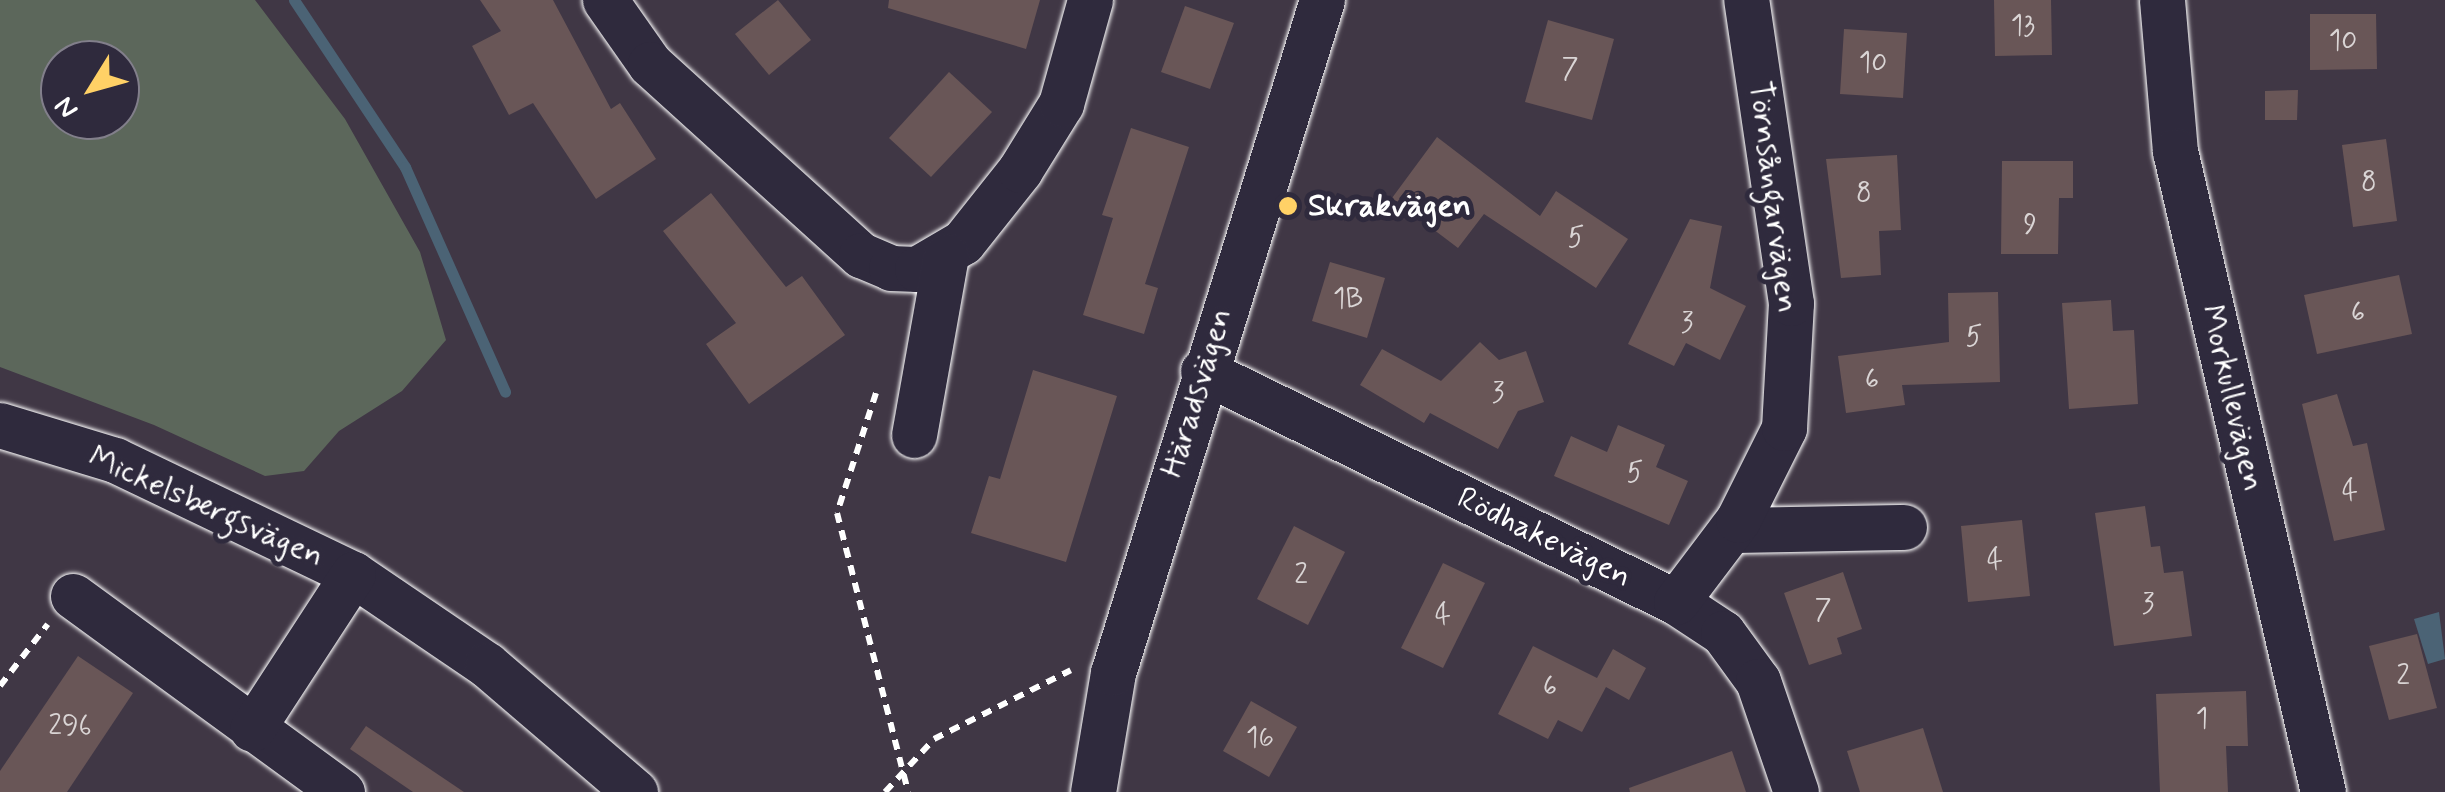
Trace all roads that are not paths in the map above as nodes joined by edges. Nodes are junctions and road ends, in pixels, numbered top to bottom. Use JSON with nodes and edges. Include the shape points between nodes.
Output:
{"nodes":[{"id":1,"x":605,"y":0,"type":"edge"},
{"id":2,"x":1090,"y":0,"type":"edge"},
{"id":3,"x":1322,"y":0,"type":"edge"},
{"id":4,"x":1746,"y":0,"type":"edge"},
{"id":5,"x":2162,"y":0,"type":"edge"},
{"id":6,"x":946,"y":256,"type":"junction"},
{"id":7,"x":1203,"y":370,"type":"junction"},
{"id":8,"x":0,"y":425,"type":"edge"},
{"id":9,"x":914,"y":435,"type":"dead end"},
{"id":10,"x":1904,"y":527,"type":"dead end"},
{"id":11,"x":1731,"y":530,"type":"junction"},
{"id":12,"x":354,"y":574,"type":"junction"},
{"id":13,"x":74,"y":596,"type":"road end"},
{"id":14,"x":1676,"y":602,"type":"junction"},
{"id":15,"x":252,"y":729,"type":"junction"},
{"id":16,"x":342,"y":792,"type":"edge"},
{"id":17,"x":636,"y":792,"type":"edge"},
{"id":18,"x":1093,"y":792,"type":"edge"},
{"id":19,"x":1796,"y":792,"type":"edge"},
{"id":20,"x":2323,"y":792,"type":"edge"}],
"edges":[{"from":1,"to":6,"type":"street","via":[[650,64],[862,255],[891,268],[917,268]]},
{"from":2,"to":6,"type":"street","via":[[1061,104],[1020,170]]},
{"from":3,"to":7,"type":"street","name":"Häradsvägen"},
{"from":4,"to":11,"type":"street","name":"Törnsångarvägen","via":[[1792,303],[1784,428]]},
{"from":5,"to":20,"type":"street","name":"Morkullevägen","via":[[2175,151]]},
{"from":6,"to":9,"type":"street"},
{"from":7,"to":14,"type":"street","name":"Rödhakevägen"},
{"from":7,"to":18,"type":"street","name":"Häradsvägen","via":[[1114,673]]},
{"from":8,"to":12,"type":"street","name":"Mickelsbergsvägen","via":[[116,460]]},
{"from":10,"to":11,"type":"street"},
{"from":11,"to":14,"type":"street","name":"Törnsångarvägen"},
{"from":12,"to":15,"type":"street","name":"Mickelsbergsvägen"},
{"from":12,"to":17,"type":"street","name":"Mickelsbergsvägen","via":[[487,665]]},
{"from":13,"to":15,"type":"street"},
{"from":14,"to":19,"type":"street","name":"Rödhakevägen","via":[[1723,633],[1758,680]]},
{"from":15,"to":16,"type":"street"}]}
